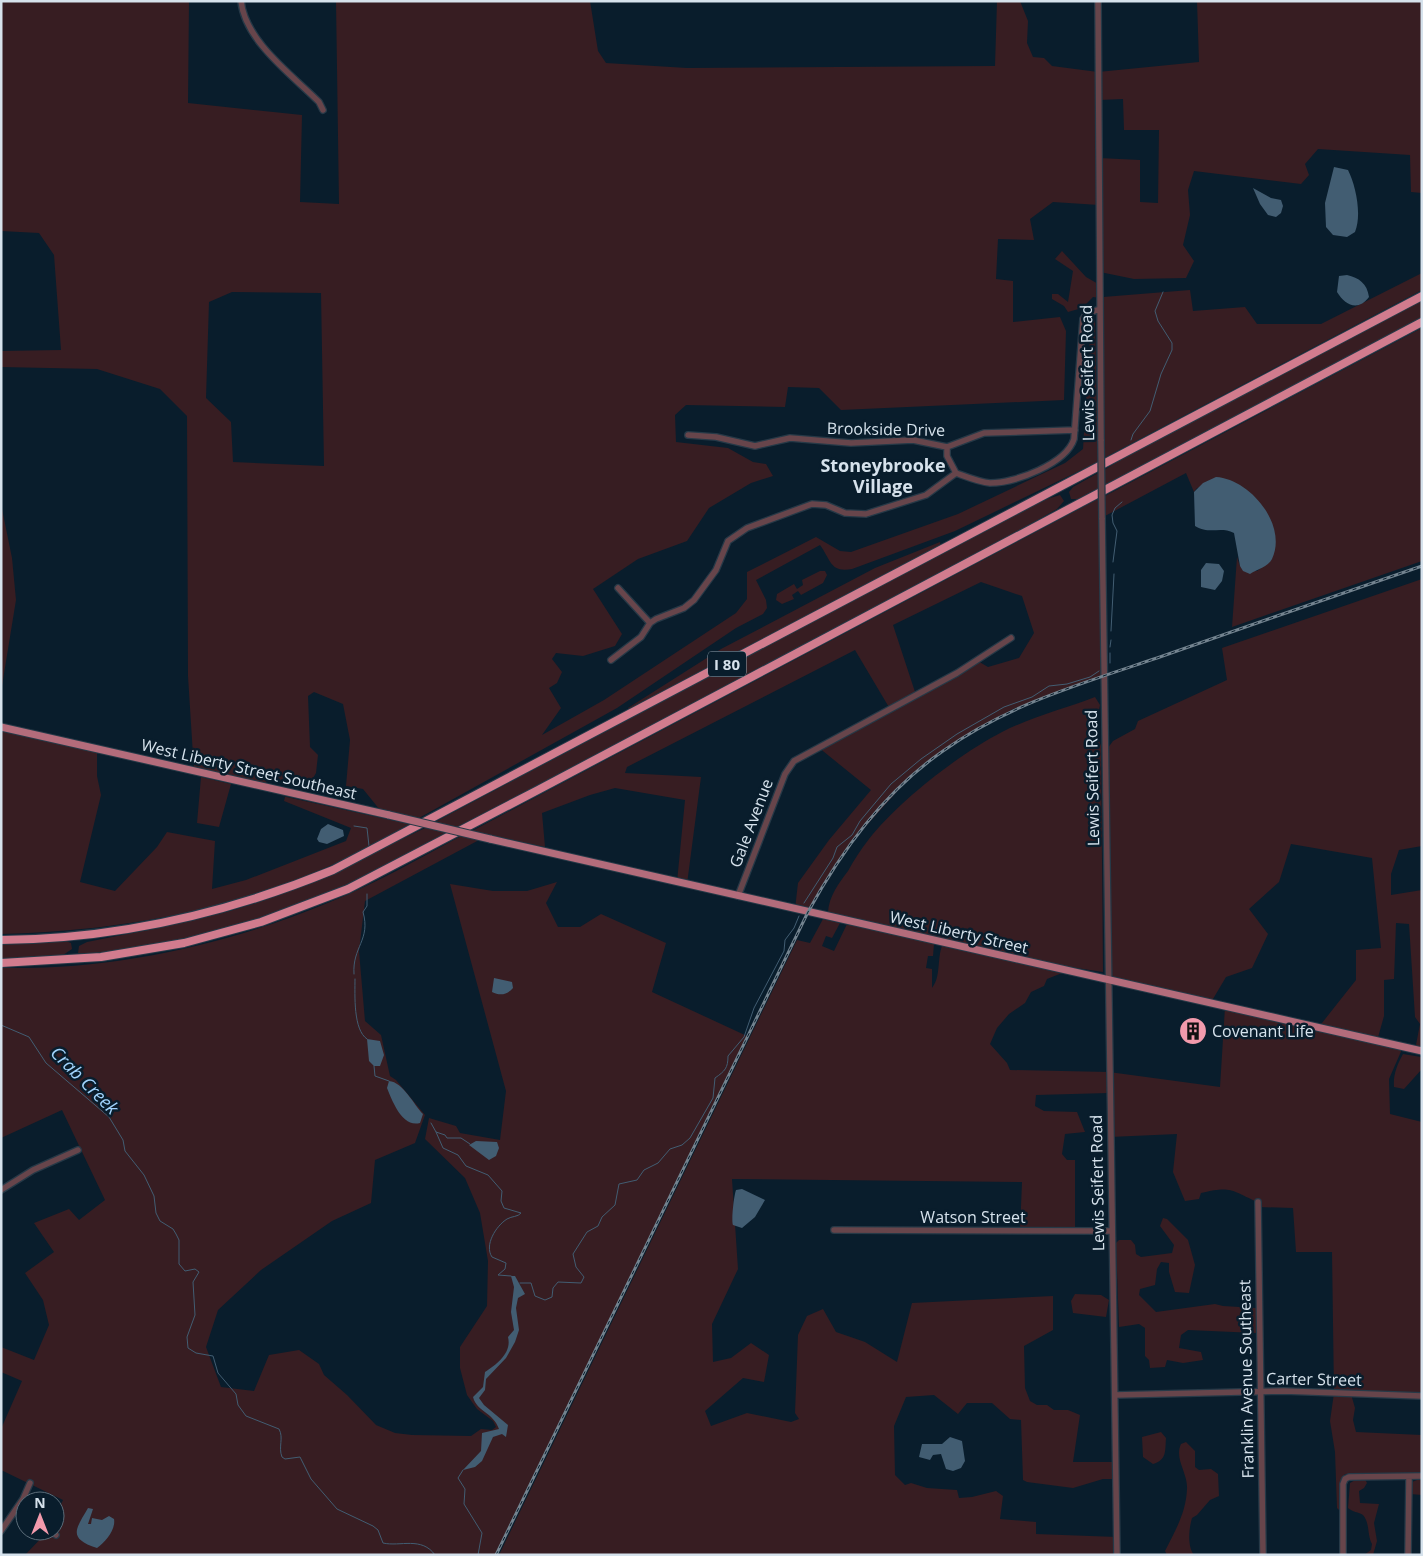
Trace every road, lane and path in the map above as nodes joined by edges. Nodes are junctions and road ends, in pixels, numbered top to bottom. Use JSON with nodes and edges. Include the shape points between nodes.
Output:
{"nodes":[{"id":1,"x":241,"y":1,"type":"edge"},
{"id":2,"x":1098,"y":1,"type":"edge"},
{"id":3,"x":323,"y":110,"type":"dead end"},
{"id":4,"x":1422,"y":296,"type":"edge"},
{"id":5,"x":1100,"y":309,"type":"junction"},
{"id":6,"x":1422,"y":322,"type":"edge"},
{"id":7,"x":1075,"y":430,"type":"junction"},
{"id":8,"x":688,"y":435,"type":"dead end"},
{"id":9,"x":947,"y":447,"type":"junction"},
{"id":10,"x":956,"y":474,"type":"junction"},
{"id":11,"x":618,"y":588,"type":"dead end"},
{"id":12,"x":650,"y":623,"type":"junction"},
{"id":13,"x":1010,"y":638,"type":"dead end"},
{"id":14,"x":611,"y":660,"type":"dead end"},
{"id":15,"x":1,"y":727,"type":"edge"},
{"id":16,"x":490,"y":839,"type":"joint"},
{"id":17,"x":738,"y":896,"type":"junction"},
{"id":18,"x":1,"y":940,"type":"edge"},
{"id":19,"x":1,"y":963,"type":"edge"},
{"id":20,"x":1108,"y":980,"type":"junction"},
{"id":21,"x":1422,"y":1051,"type":"edge"},
{"id":22,"x":78,"y":1150,"type":"dead end"},
{"id":23,"x":1,"y":1190,"type":"edge"},
{"id":24,"x":1258,"y":1202,"type":"dead end"},
{"id":25,"x":834,"y":1230,"type":"dead end"},
{"id":26,"x":1112,"y":1231,"type":"junction"},
{"id":27,"x":1260,"y":1392,"type":"junction"},
{"id":28,"x":1115,"y":1395,"type":"junction"},
{"id":29,"x":1422,"y":1396,"type":"edge"},
{"id":30,"x":1422,"y":1476,"type":"edge"},
{"id":31,"x":1409,"y":1477,"type":"junction"},
{"id":32,"x":30,"y":1483,"type":"dead end"},
{"id":33,"x":26,"y":1491,"type":"edge"},
{"id":34,"x":15,"y":1512,"type":"edge"},
{"id":35,"x":1,"y":1531,"type":"edge"},
{"id":36,"x":1117,"y":1555,"type":"edge"},
{"id":37,"x":1263,"y":1555,"type":"edge"},
{"id":38,"x":1343,"y":1555,"type":"edge"},
{"id":39,"x":1408,"y":1555,"type":"edge"}],
"edges":[{"from":1,"to":3,"type":"street","via":[[244,17],[255,37],[319,102]]},
{"from":2,"to":5,"type":"street","name":"Lewis Seifert Road"},
{"from":4,"to":18,"type":"highway","number":"I 80","via":[[333,870],[261,898],[188,918],[88,936]]},
{"from":5,"to":7,"type":"street","via":[[1086,314],[1083,319]]},
{"from":5,"to":20,"type":"street","name":"Lewis Seifert Road","bridge":true},
{"from":6,"to":19,"type":"highway","number":"I 80","via":[[348,889],[270,919],[184,943],[101,957]]},
{"from":7,"to":9,"type":"street","name":"Brookside Drive","via":[[984,433]]},
{"from":7,"to":10,"type":"street","via":[[1073,443],[1064,454],[1030,473],[990,483]]},
{"from":8,"to":9,"type":"street","name":"Brookside Drive","via":[[716,437],[755,446],[784,438],[851,443],[913,440]]},
{"from":9,"to":10,"type":"street","via":[[947,456]]},
{"from":10,"to":12,"type":"street","via":[[926,494],[866,514],[845,513],[826,505],[812,504],[747,528],[728,541],[716,570],[694,600]]},
{"from":11,"to":12,"type":"street"},
{"from":12,"to":14,"type":"street","via":[[642,637]]},
{"from":13,"to":17,"type":"street","name":"Gale Avenue","via":[[957,674],[792,763]]},
{"from":15,"to":16,"type":"main road","name":"West Liberty Street Southeast","bridge":true},
{"from":16,"to":17,"type":"main road","name":"West Liberty Street"},
{"from":17,"to":20,"type":"main road","name":"West Liberty Street"},
{"from":20,"to":21,"type":"main road","name":"West Liberty Street"},
{"from":20,"to":26,"type":"street","name":"Lewis Seifert Road"},
{"from":22,"to":23,"type":"street","via":[[33,1170]]},
{"from":24,"to":27,"type":"street","name":"Franklin Avenue Southeast"},
{"from":25,"to":26,"type":"street","name":"Watson Street"},
{"from":26,"to":28,"type":"street","name":"Lewis Seifert Road"},
{"from":27,"to":28,"type":"street","name":"Carter Street"},
{"from":27,"to":29,"type":"street","name":"Carter Street"},
{"from":27,"to":37,"type":"street","name":"Franklin Avenue Southeast"},
{"from":28,"to":36,"type":"street","name":"Lewis Seifert Road"},
{"from":30,"to":31,"type":"street"},
{"from":31,"to":38,"type":"street","via":[[1345,1479]]},
{"from":31,"to":39,"type":"street"},
{"from":32,"to":33,"type":"street"},
{"from":34,"to":35,"type":"street"}]}
